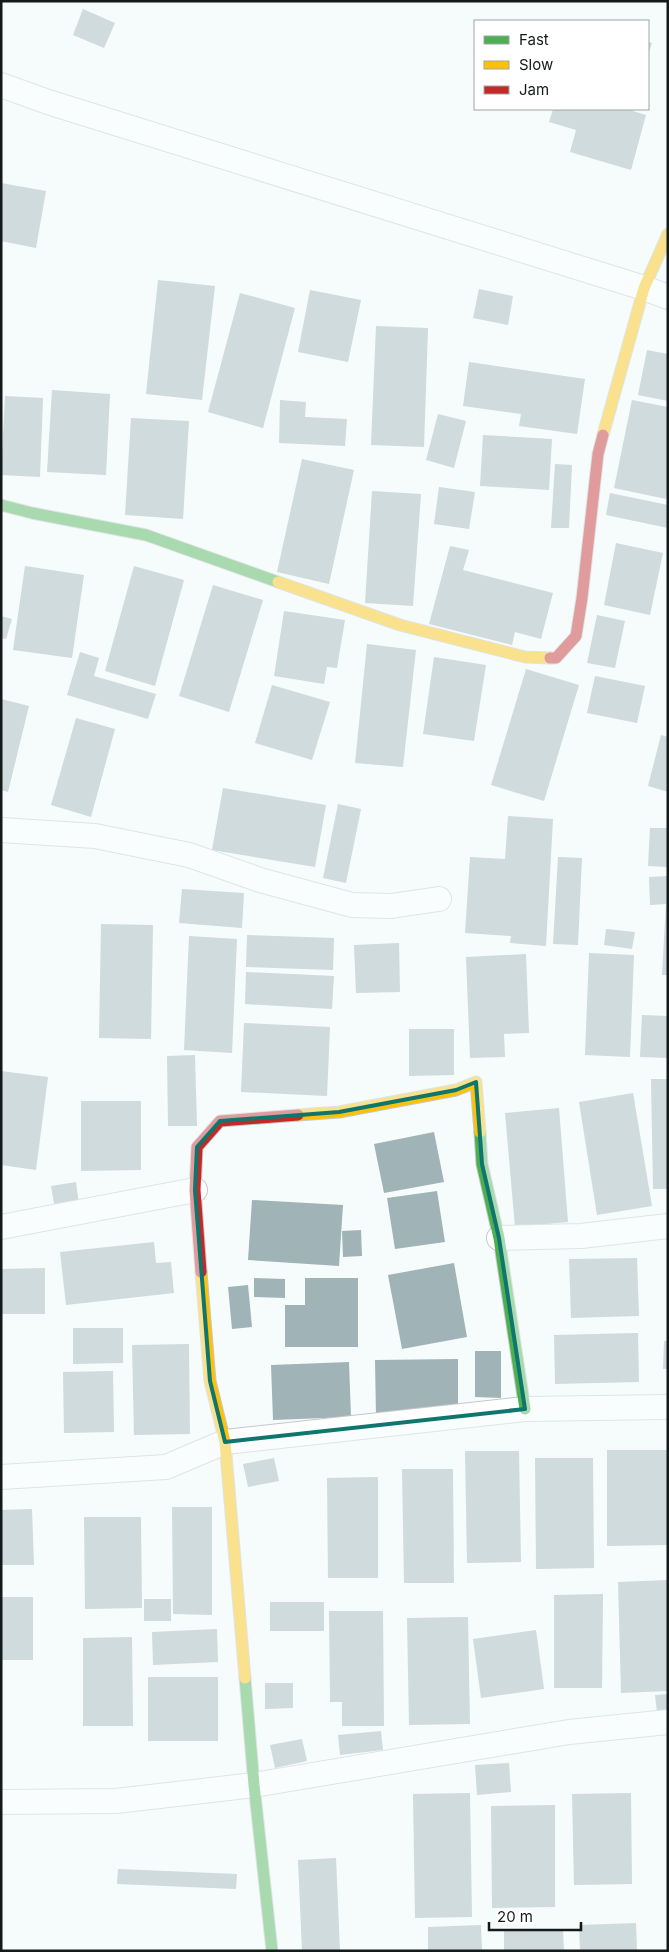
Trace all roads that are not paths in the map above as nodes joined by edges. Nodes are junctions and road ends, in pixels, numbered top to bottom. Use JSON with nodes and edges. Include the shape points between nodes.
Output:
{"nodes":[{"id":1,"x":1,"y":86,"type":"edge"},
{"id":2,"x":668,"y":234,"type":"edge"},
{"id":3,"x":644,"y":288,"type":"junction"},
{"id":4,"x":668,"y":297,"type":"edge"},
{"id":5,"x":1,"y":504,"type":"edge"},
{"id":6,"x":1,"y":830,"type":"edge"},
{"id":7,"x":439,"y":898,"type":"dead end"},
{"id":8,"x":195,"y":1190,"type":"junction"},
{"id":9,"x":668,"y":1226,"type":"edge"},
{"id":10,"x":1,"y":1227,"type":"edge"},
{"id":11,"x":499,"y":1238,"type":"junction"},
{"id":12,"x":668,"y":1407,"type":"edge"},
{"id":13,"x":525,"y":1409,"type":"junction"},
{"id":14,"x":225,"y":1442,"type":"junction"},
{"id":15,"x":1,"y":1477,"type":"edge"},
{"id":16,"x":668,"y":1722,"type":"edge"},
{"id":17,"x":254,"y":1785,"type":"junction"},
{"id":18,"x":1,"y":1802,"type":"edge"},
{"id":19,"x":272,"y":1951,"type":"edge"}],
"edges":[{"from":1,"to":3,"type":"street"},
{"from":2,"to":3,"type":"street"},
{"from":3,"to":4,"type":"street"},
{"from":3,"to":5,"type":"street","via":[[598,454],[576,636],[556,658],[525,657],[400,625],[146,535]]},
{"from":6,"to":7,"type":"street","via":[[95,836],[189,855],[260,880],[352,905],[391,906]]},
{"from":8,"to":10,"type":"street"},
{"from":8,"to":11,"type":"street","via":[[197,1148],[220,1122],[339,1112],[456,1090],[476,1082],[482,1164]]},
{"from":8,"to":14,"type":"street","via":[[210,1381]]},
{"from":9,"to":11,"type":"street","via":[[581,1236]]},
{"from":11,"to":13,"type":"street"},
{"from":12,"to":13,"type":"street"},
{"from":13,"to":14,"type":"street"},
{"from":14,"to":15,"type":"street","via":[[166,1467]]},
{"from":14,"to":17,"type":"street"},
{"from":16,"to":17,"type":"street","via":[[569,1732]]},
{"from":17,"to":18,"type":"street","via":[[116,1801]]},
{"from":17,"to":19,"type":"street"}]}
